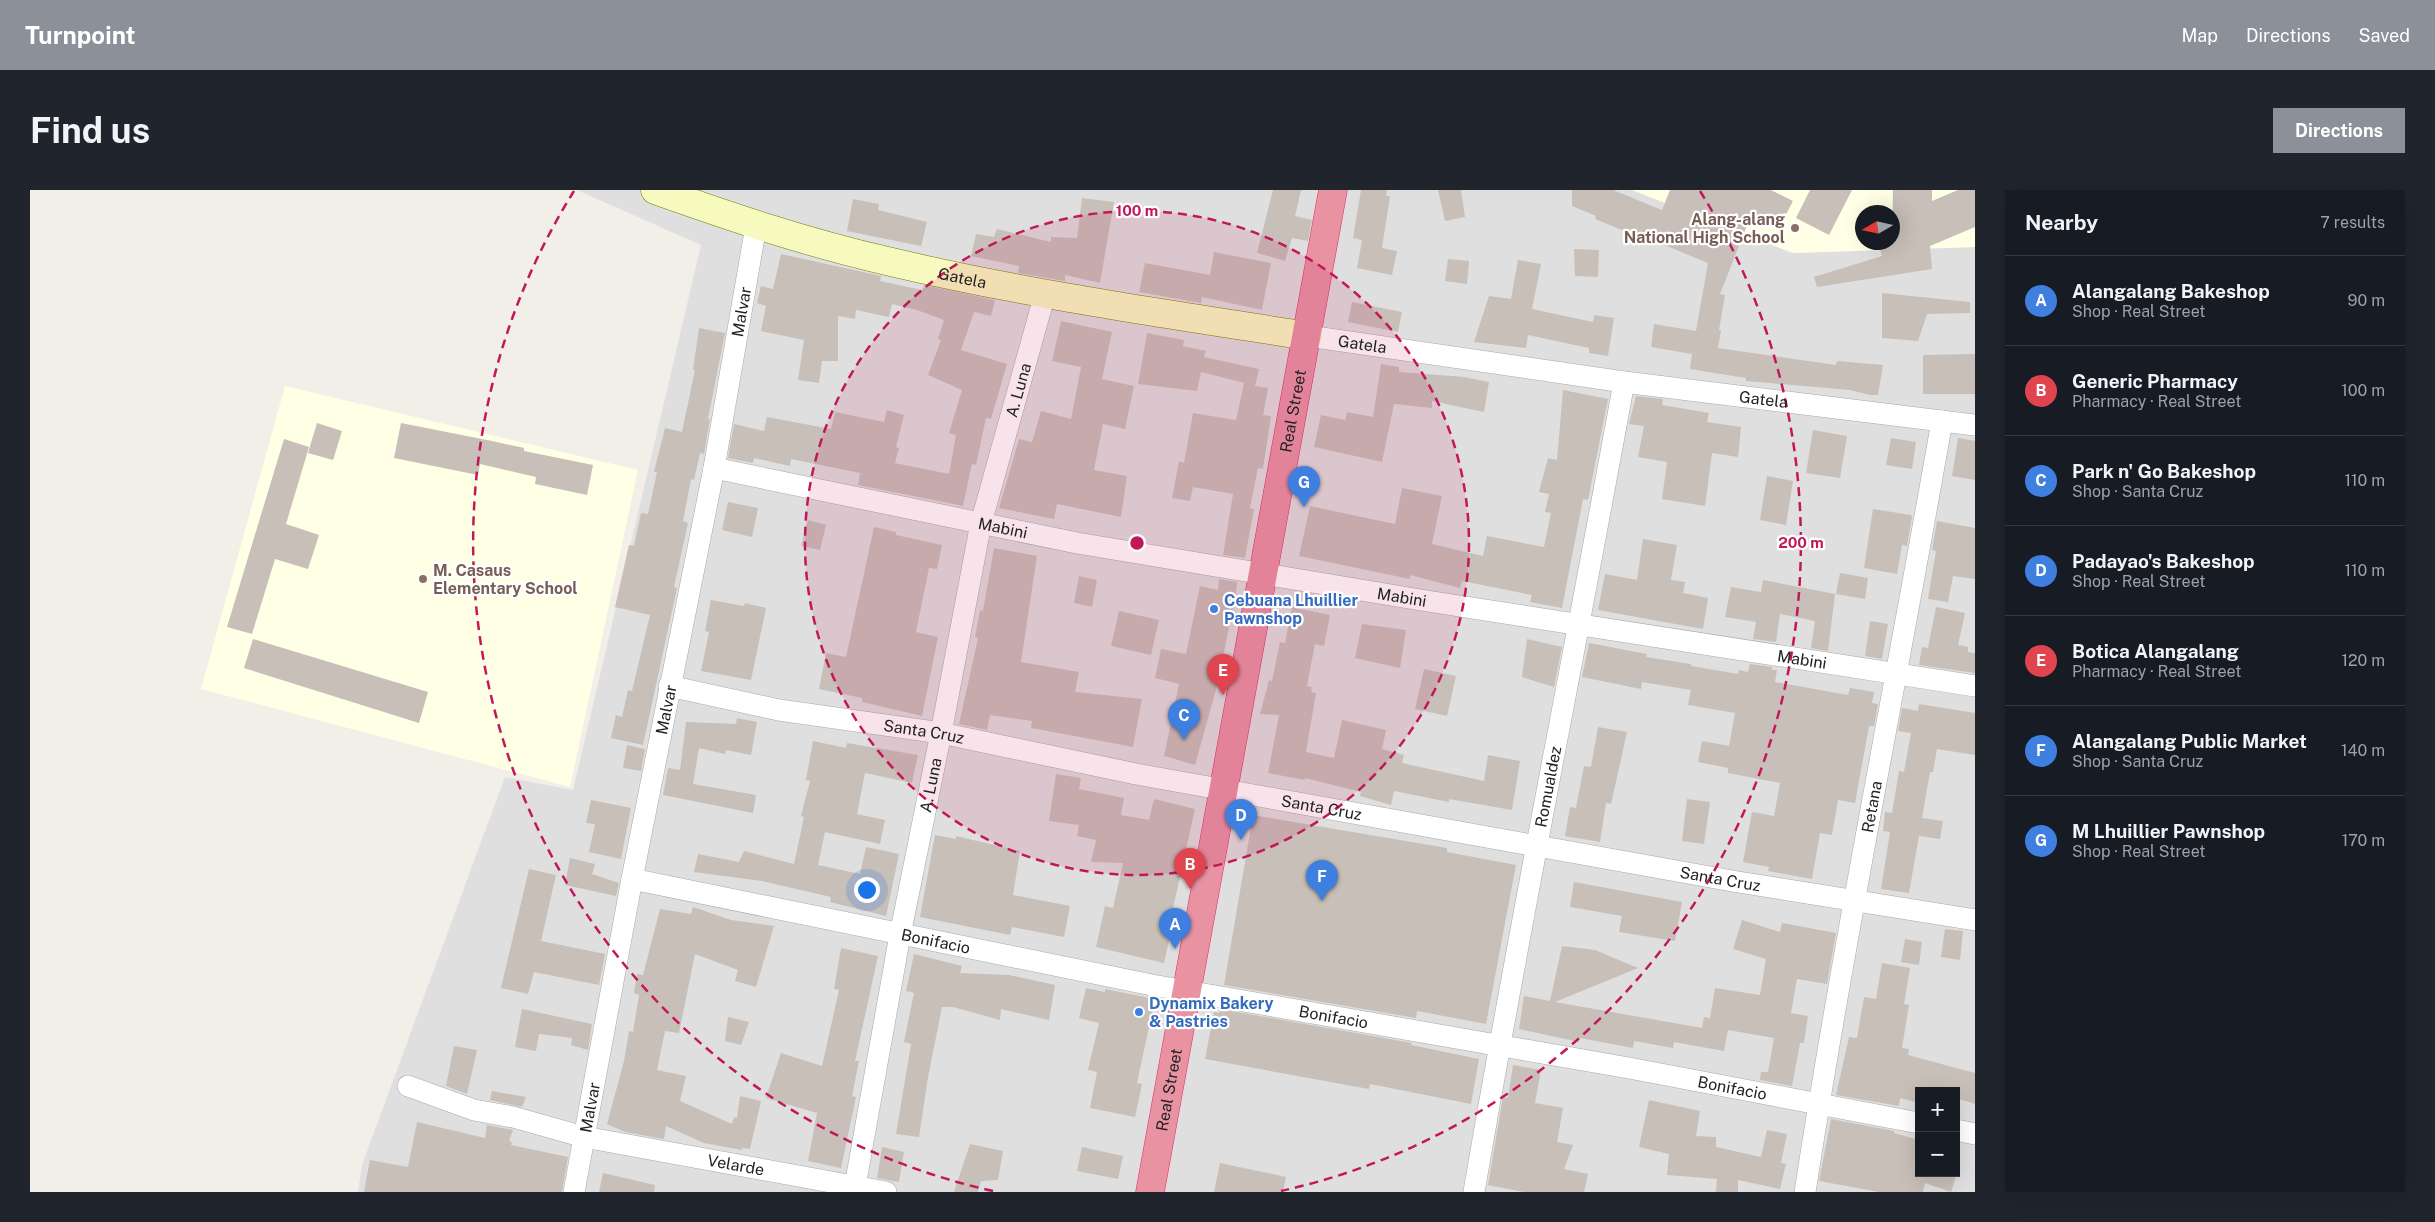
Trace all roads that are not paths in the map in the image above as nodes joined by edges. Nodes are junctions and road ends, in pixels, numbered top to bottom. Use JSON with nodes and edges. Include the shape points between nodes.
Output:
{"nodes":[{"id":1,"x":655,"y":190,"type":"edge"},
{"id":2,"x":1333,"y":190,"type":"edge"},
{"id":3,"x":756,"y":226,"type":"junction"},
{"id":4,"x":1045,"y":294,"type":"junction"},
{"id":5,"x":1308,"y":336,"type":"junction"},
{"id":6,"x":1624,"y":382,"type":"junction"},
{"id":7,"x":1942,"y":421,"type":"junction"},
{"id":8,"x":1975,"y":425,"type":"edge"},
{"id":9,"x":714,"y":468,"type":"junction"},
{"id":10,"x":981,"y":523,"type":"junction"},
{"id":11,"x":1264,"y":573,"type":"junction"},
{"id":12,"x":1580,"y":625,"type":"junction"},
{"id":13,"x":1898,"y":673,"type":"junction"},
{"id":14,"x":669,"y":686,"type":"junction"},
{"id":15,"x":1975,"y":686,"type":"edge"},
{"id":16,"x":942,"y":732,"type":"junction"},
{"id":17,"x":1224,"y":789,"type":"junction"},
{"id":18,"x":1538,"y":846,"type":"junction"},
{"id":19,"x":632,"y":879,"type":"junction"},
{"id":20,"x":1854,"y":902,"type":"junction"},
{"id":21,"x":1975,"y":920,"type":"edge"},
{"id":22,"x":900,"y":935,"type":"junction"},
{"id":23,"x":1186,"y":990,"type":"junction"},
{"id":24,"x":1499,"y":1045,"type":"junction"},
{"id":25,"x":408,"y":1086,"type":"dead end"},
{"id":26,"x":1818,"y":1105,"type":"junction"},
{"id":27,"x":1915,"y":1122,"type":"edge"},
{"id":28,"x":1960,"y":1131,"type":"edge"},
{"id":29,"x":1975,"y":1134,"type":"edge"},
{"id":30,"x":584,"y":1137,"type":"junction"},
{"id":31,"x":854,"y":1189,"type":"edge"},
{"id":32,"x":574,"y":1192,"type":"edge"},
{"id":33,"x":886,"y":1192,"type":"edge"},
{"id":34,"x":1150,"y":1192,"type":"edge"},
{"id":35,"x":1474,"y":1192,"type":"edge"},
{"id":36,"x":1805,"y":1192,"type":"edge"}],
"edges":[{"from":1,"to":3,"type":"street","name":"Gatela"},
{"from":2,"to":5,"type":"highway","name":"Real Street"},
{"from":3,"to":4,"type":"street","name":"Gatela","via":[[885,261]]},
{"from":3,"to":9,"type":"street","name":"Malvar"},
{"from":4,"to":5,"type":"street","name":"Gatela"},
{"from":4,"to":10,"type":"street","name":"A. Luna"},
{"from":5,"to":6,"type":"street","name":"Gatela"},
{"from":5,"to":11,"type":"highway","name":"Real Street"},
{"from":6,"to":7,"type":"street","name":"Gatela"},
{"from":6,"to":12,"type":"street","name":"Romualdez"},
{"from":7,"to":8,"type":"street","name":"Gatela"},
{"from":7,"to":13,"type":"street","name":"Retana"},
{"from":9,"to":10,"type":"street","name":"Mabini"},
{"from":9,"to":14,"type":"street","name":"Malvar"},
{"from":10,"to":11,"type":"street","name":"Mabini"},
{"from":10,"to":16,"type":"street","name":"A. Luna"},
{"from":11,"to":12,"type":"street","name":"Mabini"},
{"from":11,"to":17,"type":"highway","name":"Real Street"},
{"from":12,"to":13,"type":"street","name":"Mabini"},
{"from":12,"to":18,"type":"street","name":"Romualdez"},
{"from":13,"to":15,"type":"street","name":"Mabini"},
{"from":13,"to":20,"type":"street","name":"Retana"},
{"from":14,"to":16,"type":"street","name":"Santa Cruz","via":[[779,710]]},
{"from":14,"to":19,"type":"street","name":"Malvar"},
{"from":16,"to":17,"type":"street","name":"Santa Cruz","via":[[1136,774]]},
{"from":16,"to":22,"type":"street","name":"A. Luna"},
{"from":17,"to":18,"type":"street","name":"Santa Cruz"},
{"from":17,"to":23,"type":"highway","name":"Real Street"},
{"from":18,"to":20,"type":"street","name":"Santa Cruz"},
{"from":18,"to":24,"type":"street","name":"Romualdez"},
{"from":19,"to":22,"type":"street","name":"Bonifacio"},
{"from":19,"to":30,"type":"street","name":"Malvar"},
{"from":20,"to":21,"type":"street","name":"Santa Cruz"},
{"from":20,"to":26,"type":"street","name":"Retana"},
{"from":22,"to":23,"type":"street","name":"Bonifacio"},
{"from":22,"to":31,"type":"street","name":"A. Luna"},
{"from":23,"to":24,"type":"street","name":"Bonifacio"},
{"from":23,"to":34,"type":"highway","name":"Real Street"},
{"from":24,"to":26,"type":"street","name":"Bonifacio"},
{"from":24,"to":35,"type":"street","name":"Romualdez"},
{"from":25,"to":30,"type":"street","name":"Velarde","via":[[474,1110]]},
{"from":26,"to":27,"type":"street","name":"Bonifacio"},
{"from":26,"to":36,"type":"street","name":"Retana"},
{"from":28,"to":29,"type":"street"},
{"from":30,"to":31,"type":"street","name":"Velarde"},
{"from":30,"to":32,"type":"street","name":"Malvar"},
{"from":31,"to":33,"type":"street","name":"Velarde"}]}
